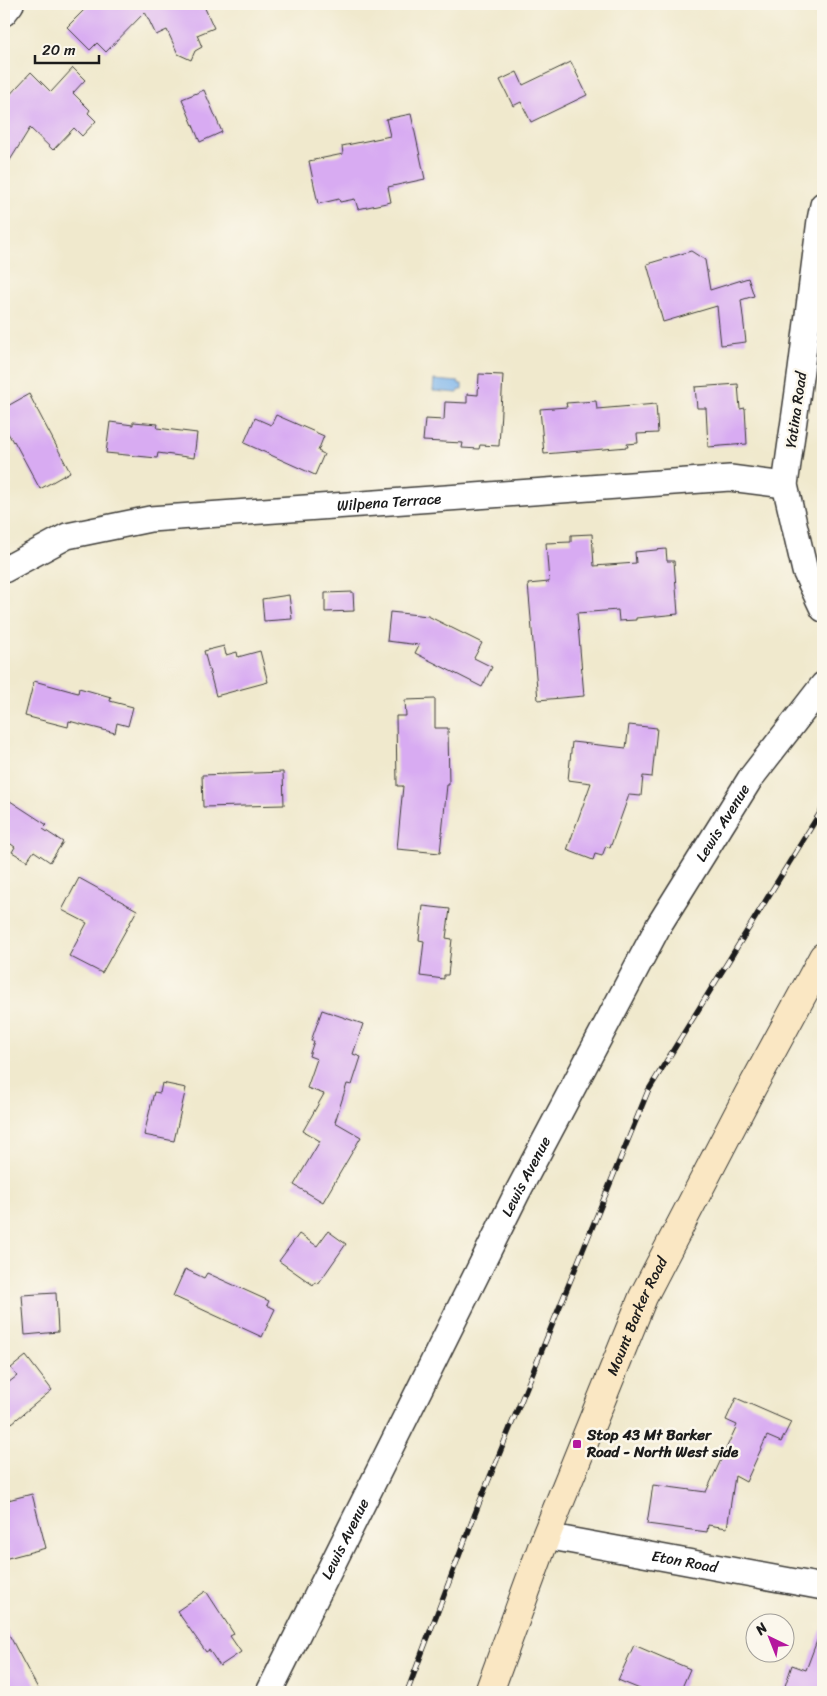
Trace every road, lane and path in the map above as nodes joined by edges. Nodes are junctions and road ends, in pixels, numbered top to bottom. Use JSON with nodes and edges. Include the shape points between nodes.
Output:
{"nodes":[{"id":1,"x":11,"y":4,"type":"edge"},
{"id":2,"x":4,"y":13,"type":"edge"},
{"id":3,"x":823,"y":205,"type":"edge"},
{"id":4,"x":785,"y":485,"type":"junction"},
{"id":5,"x":4,"y":570,"type":"edge"},
{"id":6,"x":823,"y":609,"type":"edge"},
{"id":7,"x":823,"y":685,"type":"edge"},
{"id":8,"x":823,"y":957,"type":"edge"},
{"id":9,"x":546,"y":1536,"type":"junction"},
{"id":10,"x":823,"y":1587,"type":"edge"},
{"id":11,"x":269,"y":1692,"type":"edge"},
{"id":12,"x":489,"y":1692,"type":"edge"}],
"edges":[{"from":1,"to":2,"type":"street"},
{"from":3,"to":4,"type":"street","name":"Yatina Road"},
{"from":4,"to":5,"type":"street","name":"Wilpena Terrace","via":[[730,478],[150,519],[67,536]]},
{"from":4,"to":6,"type":"street","name":"Yatina Road","via":[[805,571]]},
{"from":7,"to":11,"type":"street","name":"Lewis Avenue","via":[[750,779],[659,925],[518,1192]]},
{"from":8,"to":9,"type":"main road","name":"Mount Barker Road","via":[[643,1298]]},
{"from":9,"to":10,"type":"street","name":"Eton Road"},
{"from":9,"to":12,"type":"main road","name":"Mount Barker Road"}]}
